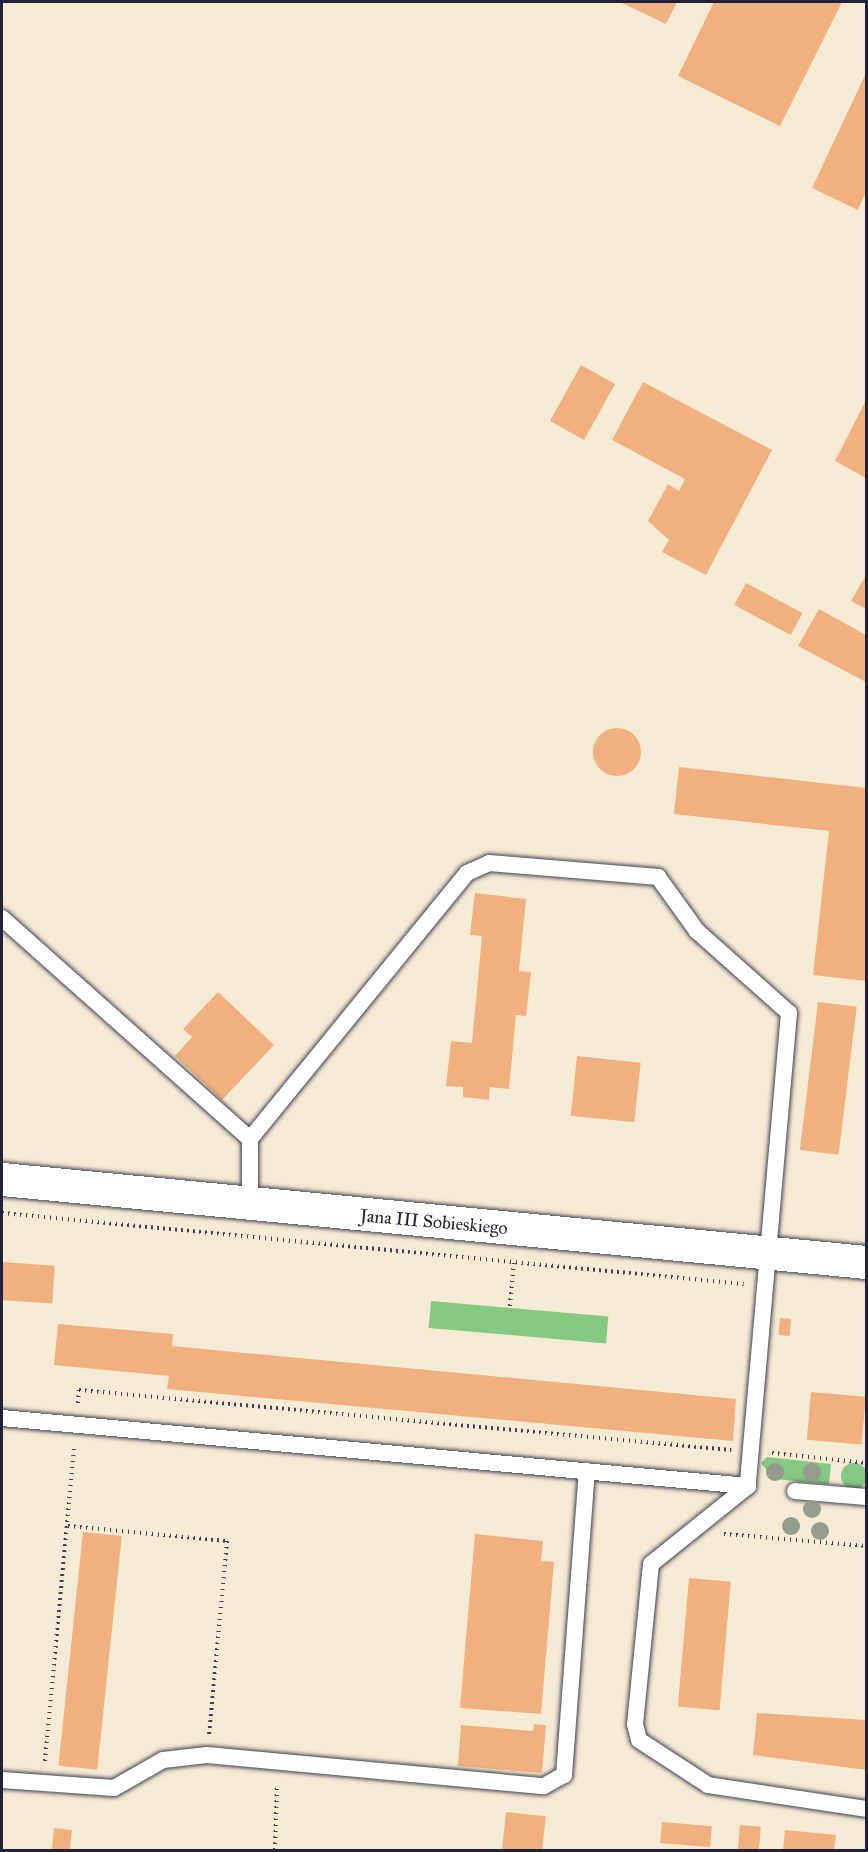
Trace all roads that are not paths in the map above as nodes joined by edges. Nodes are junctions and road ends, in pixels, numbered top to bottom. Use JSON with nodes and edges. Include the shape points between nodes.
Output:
{"nodes":[{"id":1,"x":2,"y":918,"type":"edge"},
{"id":2,"x":250,"y":1139,"type":"junction"},
{"id":3,"x":2,"y":1179,"type":"edge"},
{"id":4,"x":250,"y":1205,"type":"junction"},
{"id":5,"x":770,"y":1252,"type":"junction"},
{"id":6,"x":867,"y":1262,"type":"edge"},
{"id":7,"x":2,"y":1418,"type":"edge"},
{"id":8,"x":587,"y":1471,"type":"junction"},
{"id":9,"x":748,"y":1486,"type":"junction"},
{"id":10,"x":795,"y":1491,"type":"dead end"},
{"id":11,"x":867,"y":1497,"type":"edge"},
{"id":12,"x":2,"y":1780,"type":"edge"},
{"id":13,"x":867,"y":1809,"type":"edge"}],
"edges":[{"from":1,"to":2,"type":"lane"},
{"from":2,"to":4,"type":"lane"},
{"from":2,"to":5,"type":"lane","via":[[467,873],[489,863],[658,877],[697,931],[789,1013]]},
{"from":3,"to":4,"type":"main road","name":"Jana III Sobieskiego"},
{"from":4,"to":5,"type":"main road","name":"Jana III Sobieskiego"},
{"from":5,"to":6,"type":"main road","name":"Jana III Sobieskiego"},
{"from":5,"to":9,"type":"lane"},
{"from":7,"to":8,"type":"lane"},
{"from":8,"to":9,"type":"lane"},
{"from":8,"to":12,"type":"lane","via":[[564,1775],[529,1788],[207,1755],[163,1760],[114,1788]]},
{"from":9,"to":13,"type":"lane","via":[[651,1564],[635,1724],[639,1740],[708,1785]]},
{"from":10,"to":11,"type":"lane"}]}
